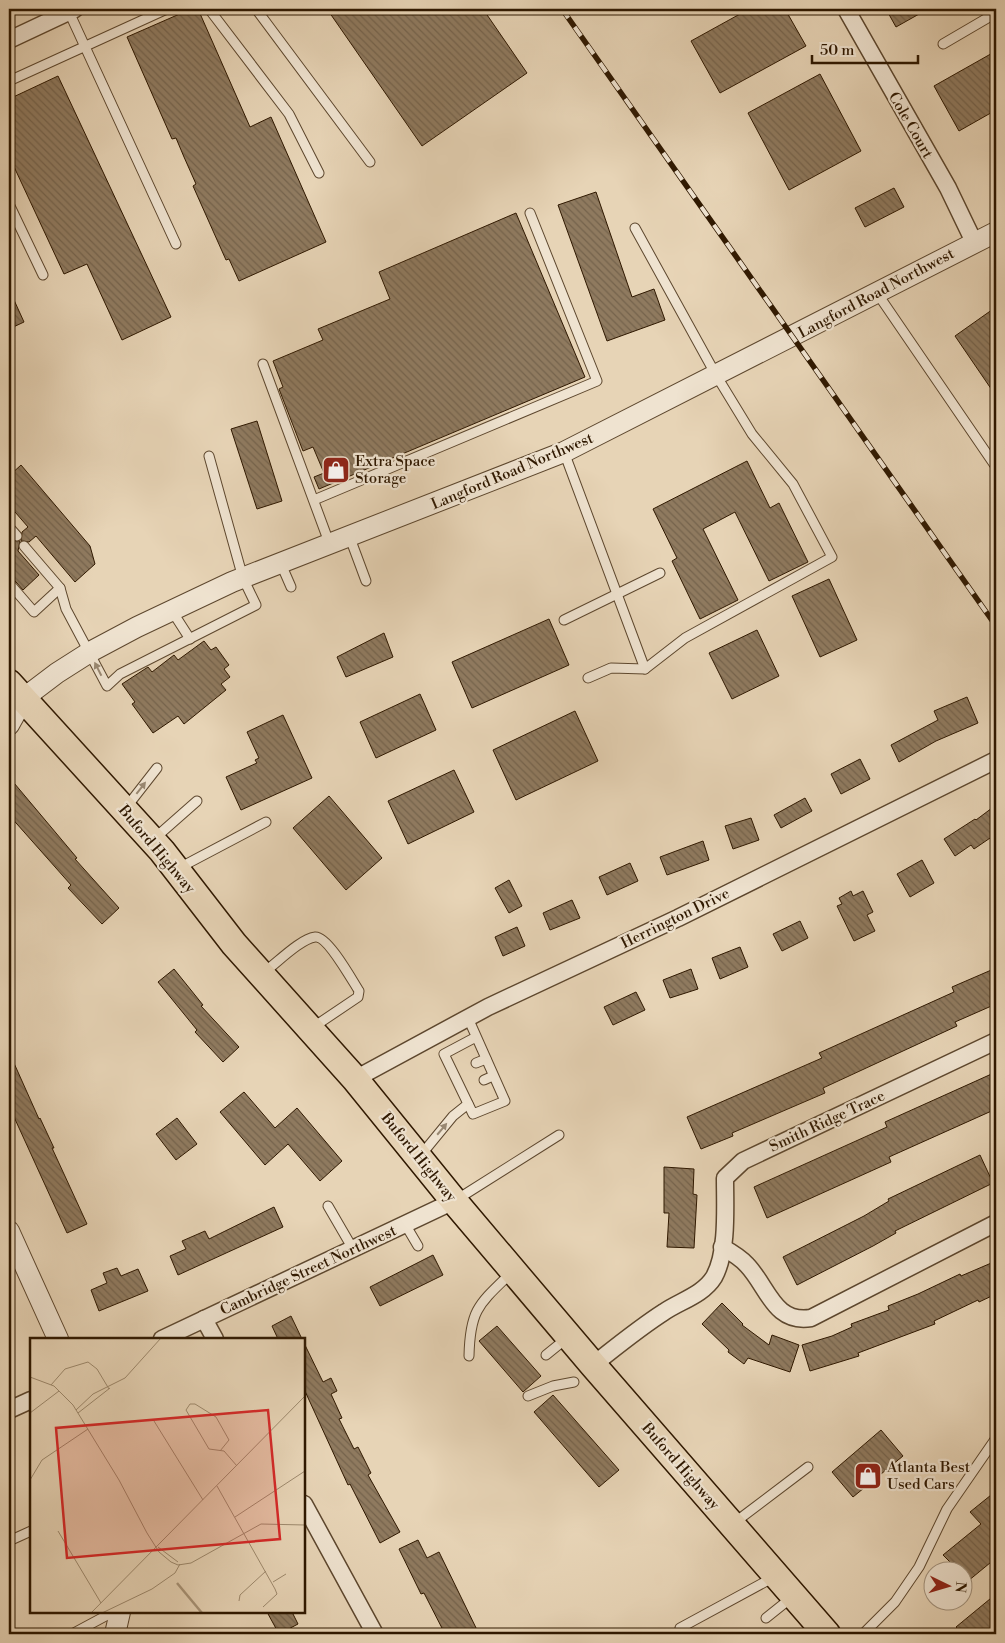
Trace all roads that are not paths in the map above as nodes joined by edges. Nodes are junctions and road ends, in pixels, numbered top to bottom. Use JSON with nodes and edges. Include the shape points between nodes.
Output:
{"nodes":[{"id":1,"x":167,"y":9,"type":"edge"},
{"id":2,"x":209,"y":9,"type":"edge"},
{"id":3,"x":256,"y":9,"type":"edge"},
{"id":4,"x":846,"y":9,"type":"edge"},
{"id":5,"x":72,"y":10,"type":"edge"},
{"id":6,"x":996,"y":13,"type":"edge"},
{"id":7,"x":9,"y":40,"type":"edge"},
{"id":8,"x":943,"y":44,"type":"dead end"},
{"id":9,"x":85,"y":48,"type":"junction"},
{"id":10,"x":9,"y":81,"type":"edge"},
{"id":11,"x":370,"y":162,"type":"dead end"},
{"id":12,"x":319,"y":173,"type":"dead end"},
{"id":13,"x":9,"y":204,"type":"edge"},
{"id":14,"x":530,"y":213,"type":"dead end"},
{"id":15,"x":635,"y":228,"type":"dead end"},
{"id":16,"x":996,"y":232,"type":"edge"},
{"id":17,"x":974,"y":242,"type":"junction"},
{"id":18,"x":176,"y":244,"type":"dead end"},
{"id":19,"x":43,"y":275,"type":"dead end"},
{"id":20,"x":877,"y":292,"type":"junction"},
{"id":21,"x":263,"y":364,"type":"dead end"},
{"id":22,"x":716,"y":374,"type":"junction"},
{"id":23,"x":564,"y":452,"type":"junction"},
{"id":24,"x":209,"y":456,"type":"dead end"},
{"id":25,"x":996,"y":467,"type":"edge"},
{"id":26,"x":314,"y":500,"type":"junction"},
{"id":27,"x":350,"y":538,"type":"junction"},
{"id":28,"x":330,"y":545,"type":"junction"},
{"id":29,"x":24,"y":546,"type":"dead end"},
{"id":30,"x":281,"y":564,"type":"junction"},
{"id":31,"x":660,"y":573,"type":"dead end"},
{"id":32,"x":243,"y":578,"type":"junction"},
{"id":33,"x":366,"y":581,"type":"dead end"},
{"id":34,"x":10,"y":582,"type":"edge"},
{"id":35,"x":291,"y":587,"type":"dead end"},
{"id":36,"x":60,"y":588,"type":"junction"},
{"id":37,"x":616,"y":593,"type":"junction"},
{"id":38,"x":172,"y":611,"type":"junction"},
{"id":39,"x":564,"y":620,"type":"dead end"},
{"id":40,"x":190,"y":639,"type":"junction"},
{"id":41,"x":90,"y":652,"type":"junction"},
{"id":42,"x":645,"y":669,"type":"junction"},
{"id":43,"x":588,"y":678,"type":"dead end"},
{"id":44,"x":14,"y":695,"type":"edge"},
{"id":45,"x":9,"y":725,"type":"edge"},
{"id":46,"x":996,"y":760,"type":"edge"},
{"id":47,"x":158,"y":768,"type":"dead end"},
{"id":48,"x":197,"y":801,"type":"dead end"},
{"id":49,"x":125,"y":809,"type":"junction"},
{"id":50,"x":266,"y":822,"type":"dead end"},
{"id":51,"x":152,"y":840,"type":"junction"},
{"id":52,"x":176,"y":870,"type":"junction"},
{"id":53,"x":261,"y":975,"type":"junction"},
{"id":54,"x":468,"y":1018,"type":"junction"},
{"id":55,"x":310,"y":1029,"type":"junction"},
{"id":56,"x":476,"y":1038,"type":"junction"},
{"id":57,"x":996,"y":1041,"type":"edge"},
{"id":58,"x":486,"y":1059,"type":"junction"},
{"id":59,"x":476,"y":1063,"type":"dead end"},
{"id":60,"x":462,"y":1068,"type":"dead end"},
{"id":61,"x":453,"y":1072,"type":"junction"},
{"id":62,"x":494,"y":1076,"type":"junction"},
{"id":63,"x":356,"y":1079,"type":"junction"},
{"id":64,"x":484,"y":1080,"type":"dead end"},
{"id":65,"x":470,"y":1086,"type":"dead end"},
{"id":66,"x":461,"y":1090,"type":"junction"},
{"id":67,"x":468,"y":1104,"type":"junction"},
{"id":68,"x":559,"y":1135,"type":"dead end"},
{"id":69,"x":419,"y":1157,"type":"junction"},
{"id":70,"x":454,"y":1201,"type":"junction"},
{"id":71,"x":328,"y":1206,"type":"dead end"},
{"id":72,"x":996,"y":1223,"type":"edge"},
{"id":73,"x":405,"y":1224,"type":"junction"},
{"id":74,"x":9,"y":1232,"type":"edge"},
{"id":75,"x":418,"y":1246,"type":"dead end"},
{"id":76,"x":722,"y":1247,"type":"junction"},
{"id":77,"x":353,"y":1249,"type":"junction"},
{"id":78,"x":513,"y":1271,"type":"junction"},
{"id":79,"x":204,"y":1319,"type":"junction"},
{"id":80,"x":569,"y":1337,"type":"junction"},
{"id":81,"x":58,"y":1338,"type":"edge"},
{"id":82,"x":164,"y":1338,"type":"edge"},
{"id":83,"x":214,"y":1338,"type":"edge"},
{"id":84,"x":469,"y":1356,"type":"dead end"},
{"id":85,"x":546,"y":1356,"type":"dead end"},
{"id":86,"x":593,"y":1365,"type":"junction"},
{"id":87,"x":574,"y":1382,"type":"dead end"},
{"id":88,"x":528,"y":1396,"type":"dead end"},
{"id":89,"x":30,"y":1400,"type":"edge"},
{"id":90,"x":9,"y":1410,"type":"edge"},
{"id":91,"x":996,"y":1438,"type":"edge"},
{"id":92,"x":808,"y":1467,"type":"dead end"},
{"id":93,"x":305,"y":1506,"type":"edge"},
{"id":94,"x":731,"y":1524,"type":"junction"},
{"id":95,"x":30,"y":1531,"type":"edge"},
{"id":96,"x":9,"y":1540,"type":"edge"},
{"id":97,"x":776,"y":1576,"type":"junction"},
{"id":98,"x":794,"y":1596,"type":"junction"},
{"id":99,"x":111,"y":1613,"type":"edge"},
{"id":100,"x":120,"y":1613,"type":"edge"},
{"id":101,"x":766,"y":1618,"type":"dead end"},
{"id":102,"x":680,"y":1628,"type":"dead end"},
{"id":103,"x":72,"y":1634,"type":"edge"},
{"id":104,"x":115,"y":1634,"type":"edge"},
{"id":105,"x":375,"y":1634,"type":"edge"},
{"id":106,"x":827,"y":1634,"type":"edge"},
{"id":107,"x":863,"y":1634,"type":"edge"}],
"edges":[{"from":1,"to":9,"type":"lane"},
{"from":2,"to":12,"type":"lane","via":[[289,114]]},
{"from":3,"to":11,"type":"lane"},
{"from":4,"to":17,"type":"street","name":"Cole Court","via":[[948,188]]},
{"from":5,"to":7,"type":"street"},
{"from":5,"to":9,"type":"lane"},
{"from":6,"to":8,"type":"lane"},
{"from":9,"to":10,"type":"lane"},
{"from":9,"to":18,"type":"lane"},
{"from":13,"to":19,"type":"lane"},
{"from":14,"to":26,"type":"lane","via":[[597,381]]},
{"from":15,"to":22,"type":"lane"},
{"from":16,"to":17,"type":"street","name":"Langford Road Northwest"},
{"from":17,"to":20,"type":"street","name":"Langford Road Northwest"},
{"from":20,"to":22,"type":"street","name":"Langford Road Northwest"},
{"from":20,"to":25,"type":"lane"},
{"from":21,"to":26,"type":"lane"},
{"from":22,"to":23,"type":"street","name":"Langford Road Northwest"},
{"from":22,"to":42,"type":"lane","via":[[752,434],[793,484],[832,557],[685,638]]},
{"from":23,"to":27,"type":"street","name":"Langford Road Northwest"},
{"from":23,"to":37,"type":"lane"},
{"from":24,"to":32,"type":"lane"},
{"from":26,"to":28,"type":"lane"},
{"from":27,"to":28,"type":"street","name":"Langford Road Northwest"},
{"from":27,"to":33,"type":"lane"},
{"from":28,"to":30,"type":"street","name":"Langford Road Northwest"},
{"from":29,"to":36,"type":"lane","via":[[32,561]]},
{"from":30,"to":32,"type":"street","name":"Langford Road Northwest"},
{"from":30,"to":35,"type":"lane"},
{"from":31,"to":37,"type":"lane"},
{"from":32,"to":38,"type":"street","name":"Langford Road Northwest"},
{"from":32,"to":40,"type":"lane","via":[[256,605]]},
{"from":34,"to":36,"type":"lane","via":[[34,612]]},
{"from":36,"to":41,"type":"lane","via":[[66,609]]},
{"from":37,"to":39,"type":"lane"},
{"from":37,"to":42,"type":"lane"},
{"from":38,"to":40,"type":"lane"},
{"from":38,"to":41,"type":"street","name":"Langford Road Northwest"},
{"from":40,"to":41,"type":"lane","one_way":true,"via":[[120,674],[106,686]]},
{"from":41,"to":44,"type":"street","name":"Langford Road Northwest"},
{"from":42,"to":43,"type":"lane","via":[[611,668]]},
{"from":44,"to":45,"type":"street","name":"Langford Road Northwest"},
{"from":44,"to":49,"type":"main road","name":"Buford Highway"},
{"from":46,"to":54,"type":"street","name":"Herrington Drive"},
{"from":49,"to":47,"type":"lane","one_way":true},
{"from":48,"to":51,"type":"lane"},
{"from":49,"to":51,"type":"main road","name":"Buford Highway"},
{"from":50,"to":52,"type":"lane"},
{"from":51,"to":52,"type":"main road","name":"Buford Highway"},
{"from":52,"to":53,"type":"main road","name":"Buford Highway"},
{"from":53,"to":55,"type":"main road","name":"Buford Highway"},
{"from":53,"to":55,"type":"lane","via":[[304,942],[322,938],[359,991],[358,997]]},
{"from":54,"to":56,"type":"lane"},
{"from":54,"to":63,"type":"street","name":"Herrington Drive"},
{"from":55,"to":63,"type":"main road","name":"Buford Highway"},
{"from":56,"to":58,"type":"lane"},
{"from":56,"to":61,"type":"lane","via":[[444,1054]]},
{"from":57,"to":76,"type":"street","name":"Smith Ridge Trace","via":[[743,1161],[725,1178]]},
{"from":58,"to":59,"type":"lane"},
{"from":58,"to":62,"type":"lane"},
{"from":60,"to":61,"type":"lane"},
{"from":61,"to":66,"type":"lane"},
{"from":62,"to":64,"type":"lane"},
{"from":62,"to":67,"type":"lane","via":[[505,1101],[473,1114]]},
{"from":63,"to":69,"type":"main road","name":"Buford Highway"},
{"from":65,"to":66,"type":"lane"},
{"from":66,"to":67,"type":"lane"},
{"from":69,"to":67,"type":"lane","one_way":true,"via":[[453,1116]]},
{"from":68,"to":70,"type":"lane"},
{"from":69,"to":70,"type":"main road","name":"Buford Highway"},
{"from":70,"to":73,"type":"street","name":"Cambridge Street Northwest"},
{"from":70,"to":78,"type":"main road","name":"Buford Highway"},
{"from":71,"to":77,"type":"lane"},
{"from":72,"to":76,"type":"street","via":[[811,1318],[798,1320],[784,1314],[747,1265]]},
{"from":73,"to":75,"type":"lane"},
{"from":73,"to":77,"type":"street","name":"Cambridge Street Northwest"},
{"from":74,"to":81,"type":"street"},
{"from":76,"to":86,"type":"street","name":"Smith Ridge Trace","via":[[717,1270],[703,1288],[664,1312]]},
{"from":77,"to":79,"type":"street","name":"Cambridge Street Northwest"},
{"from":78,"to":80,"type":"main road","name":"Buford Highway"},
{"from":78,"to":84,"type":"lane","via":[[478,1306],[470,1327]]},
{"from":79,"to":82,"type":"street","name":"Cambridge Street Northwest"},
{"from":79,"to":83,"type":"street"},
{"from":80,"to":85,"type":"lane"},
{"from":80,"to":86,"type":"main road","name":"Buford Highway"},
{"from":86,"to":94,"type":"main road","name":"Buford Highway"},
{"from":87,"to":88,"type":"lane"},
{"from":89,"to":90,"type":"street"},
{"from":91,"to":107,"type":"lane","via":[[947,1509],[919,1566],[896,1602]]},
{"from":92,"to":94,"type":"lane"},
{"from":93,"to":105,"type":"street"},
{"from":94,"to":97,"type":"main road","name":"Buford Highway"},
{"from":95,"to":96,"type":"lane"},
{"from":97,"to":98,"type":"main road","name":"Buford Highway"},
{"from":97,"to":102,"type":"lane"},
{"from":98,"to":101,"type":"lane"},
{"from":98,"to":106,"type":"main road","name":"Buford Highway"},
{"from":99,"to":103,"type":"lane"},
{"from":100,"to":104,"type":"street"}]}
